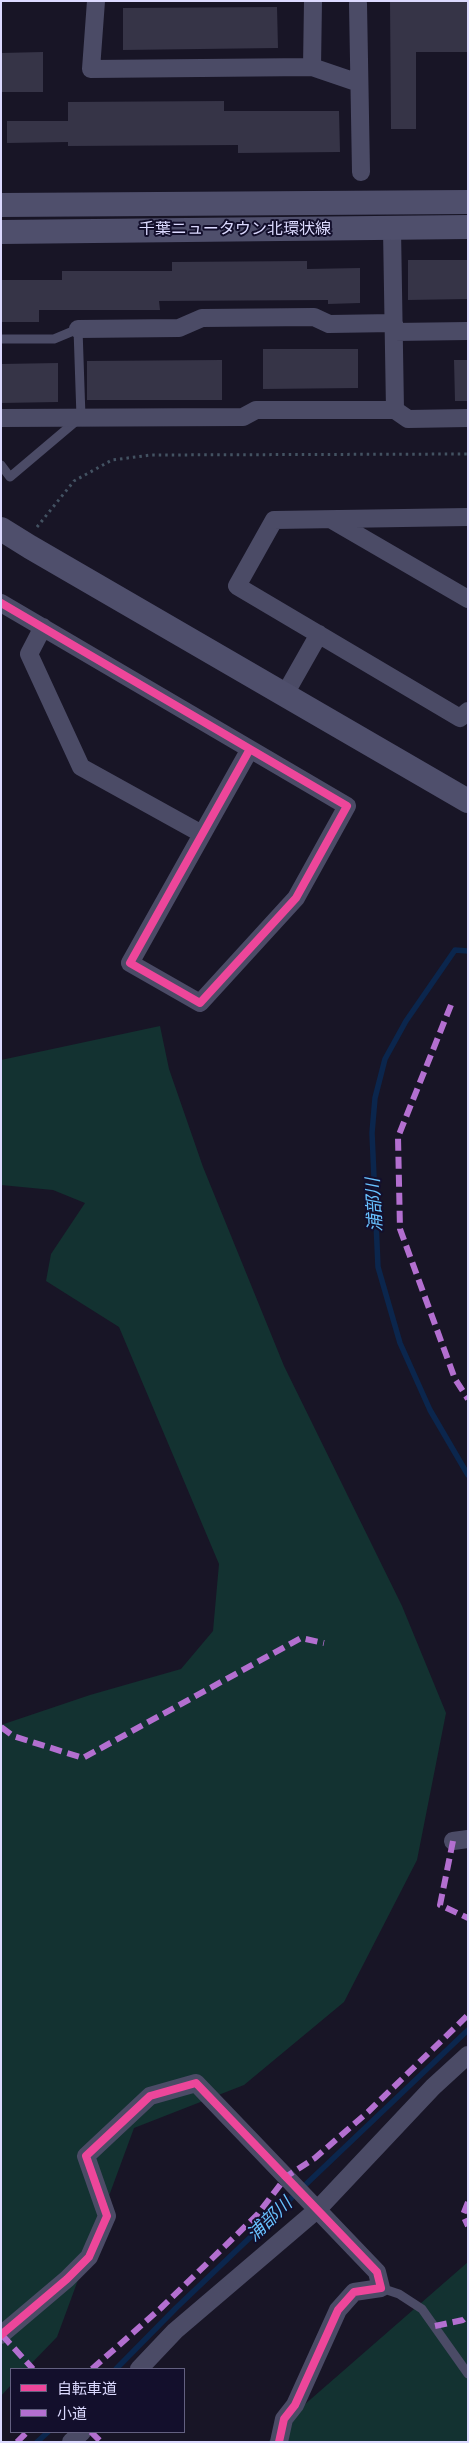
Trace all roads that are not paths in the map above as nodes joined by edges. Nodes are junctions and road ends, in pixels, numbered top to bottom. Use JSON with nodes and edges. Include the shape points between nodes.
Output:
{"nodes":[{"id":1,"x":96,"y":1,"type":"edge"},
{"id":2,"x":312,"y":1,"type":"edge"},
{"id":3,"x":358,"y":4,"type":"dead end"},
{"id":4,"x":312,"y":67,"type":"junction"},
{"id":5,"x":359,"y":83,"type":"junction"},
{"id":6,"x":361,"y":172,"type":"dead end"},
{"id":7,"x":468,"y":202,"type":"edge"},
{"id":8,"x":1,"y":204,"type":"edge"},
{"id":9,"x":468,"y":228,"type":"edge"},
{"id":10,"x":392,"y":229,"type":"junction"},
{"id":11,"x":1,"y":232,"type":"edge"},
{"id":12,"x":78,"y":328,"type":"junction"},
{"id":13,"x":394,"y":328,"type":"junction"},
{"id":14,"x":468,"y":331,"type":"edge"},
{"id":15,"x":1,"y":339,"type":"edge"},
{"id":16,"x":396,"y":410,"type":"junction"},
{"id":17,"x":81,"y":417,"type":"junction"},
{"id":18,"x":1,"y":418,"type":"edge"},
{"id":19,"x":468,"y":418,"type":"edge"},
{"id":20,"x":1,"y":465,"type":"edge"},
{"id":21,"x":468,"y":517,"type":"edge"},
{"id":22,"x":331,"y":519,"type":"junction"},
{"id":23,"x":1,"y":529,"type":"edge"},
{"id":24,"x":468,"y":599,"type":"edge"},
{"id":25,"x":2,"y":604,"type":"edge"},
{"id":26,"x":43,"y":627,"type":"junction"},
{"id":27,"x":319,"y":634,"type":"junction"},
{"id":28,"x":285,"y":694,"type":"junction"},
{"id":29,"x":468,"y":711,"type":"edge"},
{"id":30,"x":250,"y":749,"type":"junction"},
{"id":31,"x":468,"y":801,"type":"edge"},
{"id":32,"x":202,"y":834,"type":"junction"},
{"id":33,"x":468,"y":2055,"type":"edge"},
{"id":34,"x":318,"y":2209,"type":"junction"},
{"id":35,"x":380,"y":2288,"type":"junction"},
{"id":36,"x":1,"y":2335,"type":"edge"},
{"id":37,"x":140,"y":2368,"type":"edge"},
{"id":38,"x":468,"y":2374,"type":"edge"},
{"id":39,"x":81,"y":2433,"type":"edge"},
{"id":40,"x":71,"y":2442,"type":"edge"},
{"id":41,"x":279,"y":2442,"type":"edge"}],
"edges":[{"from":1,"to":4,"type":"street","via":[[92,69]]},
{"from":2,"to":4,"type":"street"},
{"from":3,"to":5,"type":"street"},
{"from":4,"to":5,"type":"street"},
{"from":5,"to":6,"type":"street"},
{"from":7,"to":8,"type":"main road","name":"千葉ニュータウン北環状線"},
{"from":9,"to":10,"type":"main road","name":"千葉ニュータウン北環状線"},
{"from":10,"to":11,"type":"main road","name":"千葉ニュータウン北環状線"},
{"from":10,"to":13,"type":"street"},
{"from":12,"to":13,"type":"street","via":[[179,328],[202,318],[314,317],[329,324]]},
{"from":12,"to":15,"type":"lane","via":[[54,339]]},
{"from":12,"to":17,"type":"lane"},
{"from":13,"to":14,"type":"street"},
{"from":13,"to":16,"type":"street"},
{"from":16,"to":17,"type":"street","via":[[256,410],[243,417]]},
{"from":16,"to":19,"type":"street","via":[[408,419]]},
{"from":17,"to":18,"type":"street"},
{"from":17,"to":20,"type":"lane","via":[[10,477]]},
{"from":21,"to":22,"type":"street"},
{"from":22,"to":24,"type":"street"},
{"from":22,"to":27,"type":"street","via":[[274,520],[236,586]]},
{"from":23,"to":28,"type":"main road"},
{"from":25,"to":26,"type":"street"},
{"from":26,"to":30,"type":"street"},
{"from":26,"to":32,"type":"street","via":[[29,654],[81,766]]},
{"from":27,"to":28,"type":"street"},
{"from":27,"to":29,"type":"street","via":[[460,718]]},
{"from":28,"to":31,"type":"main road"},
{"from":30,"to":32,"type":"street"},
{"from":30,"to":32,"type":"street","via":[[347,806],[296,898],[200,1003],[130,962]]},
{"from":33,"to":34,"type":"street","via":[[433,2087]]},
{"from":34,"to":35,"type":"street","via":[[377,2272]]},
{"from":34,"to":36,"type":"street","via":[[196,2083],[150,2096],[86,2156],[107,2216],[89,2256]]},
{"from":34,"to":37,"type":"street","via":[[175,2331]]},
{"from":35,"to":38,"type":"lane","via":[[399,2294],[422,2309]]},
{"from":35,"to":41,"type":"street","via":[[354,2292],[338,2310],[295,2405],[284,2419]]},
{"from":39,"to":40,"type":"street"}]}
